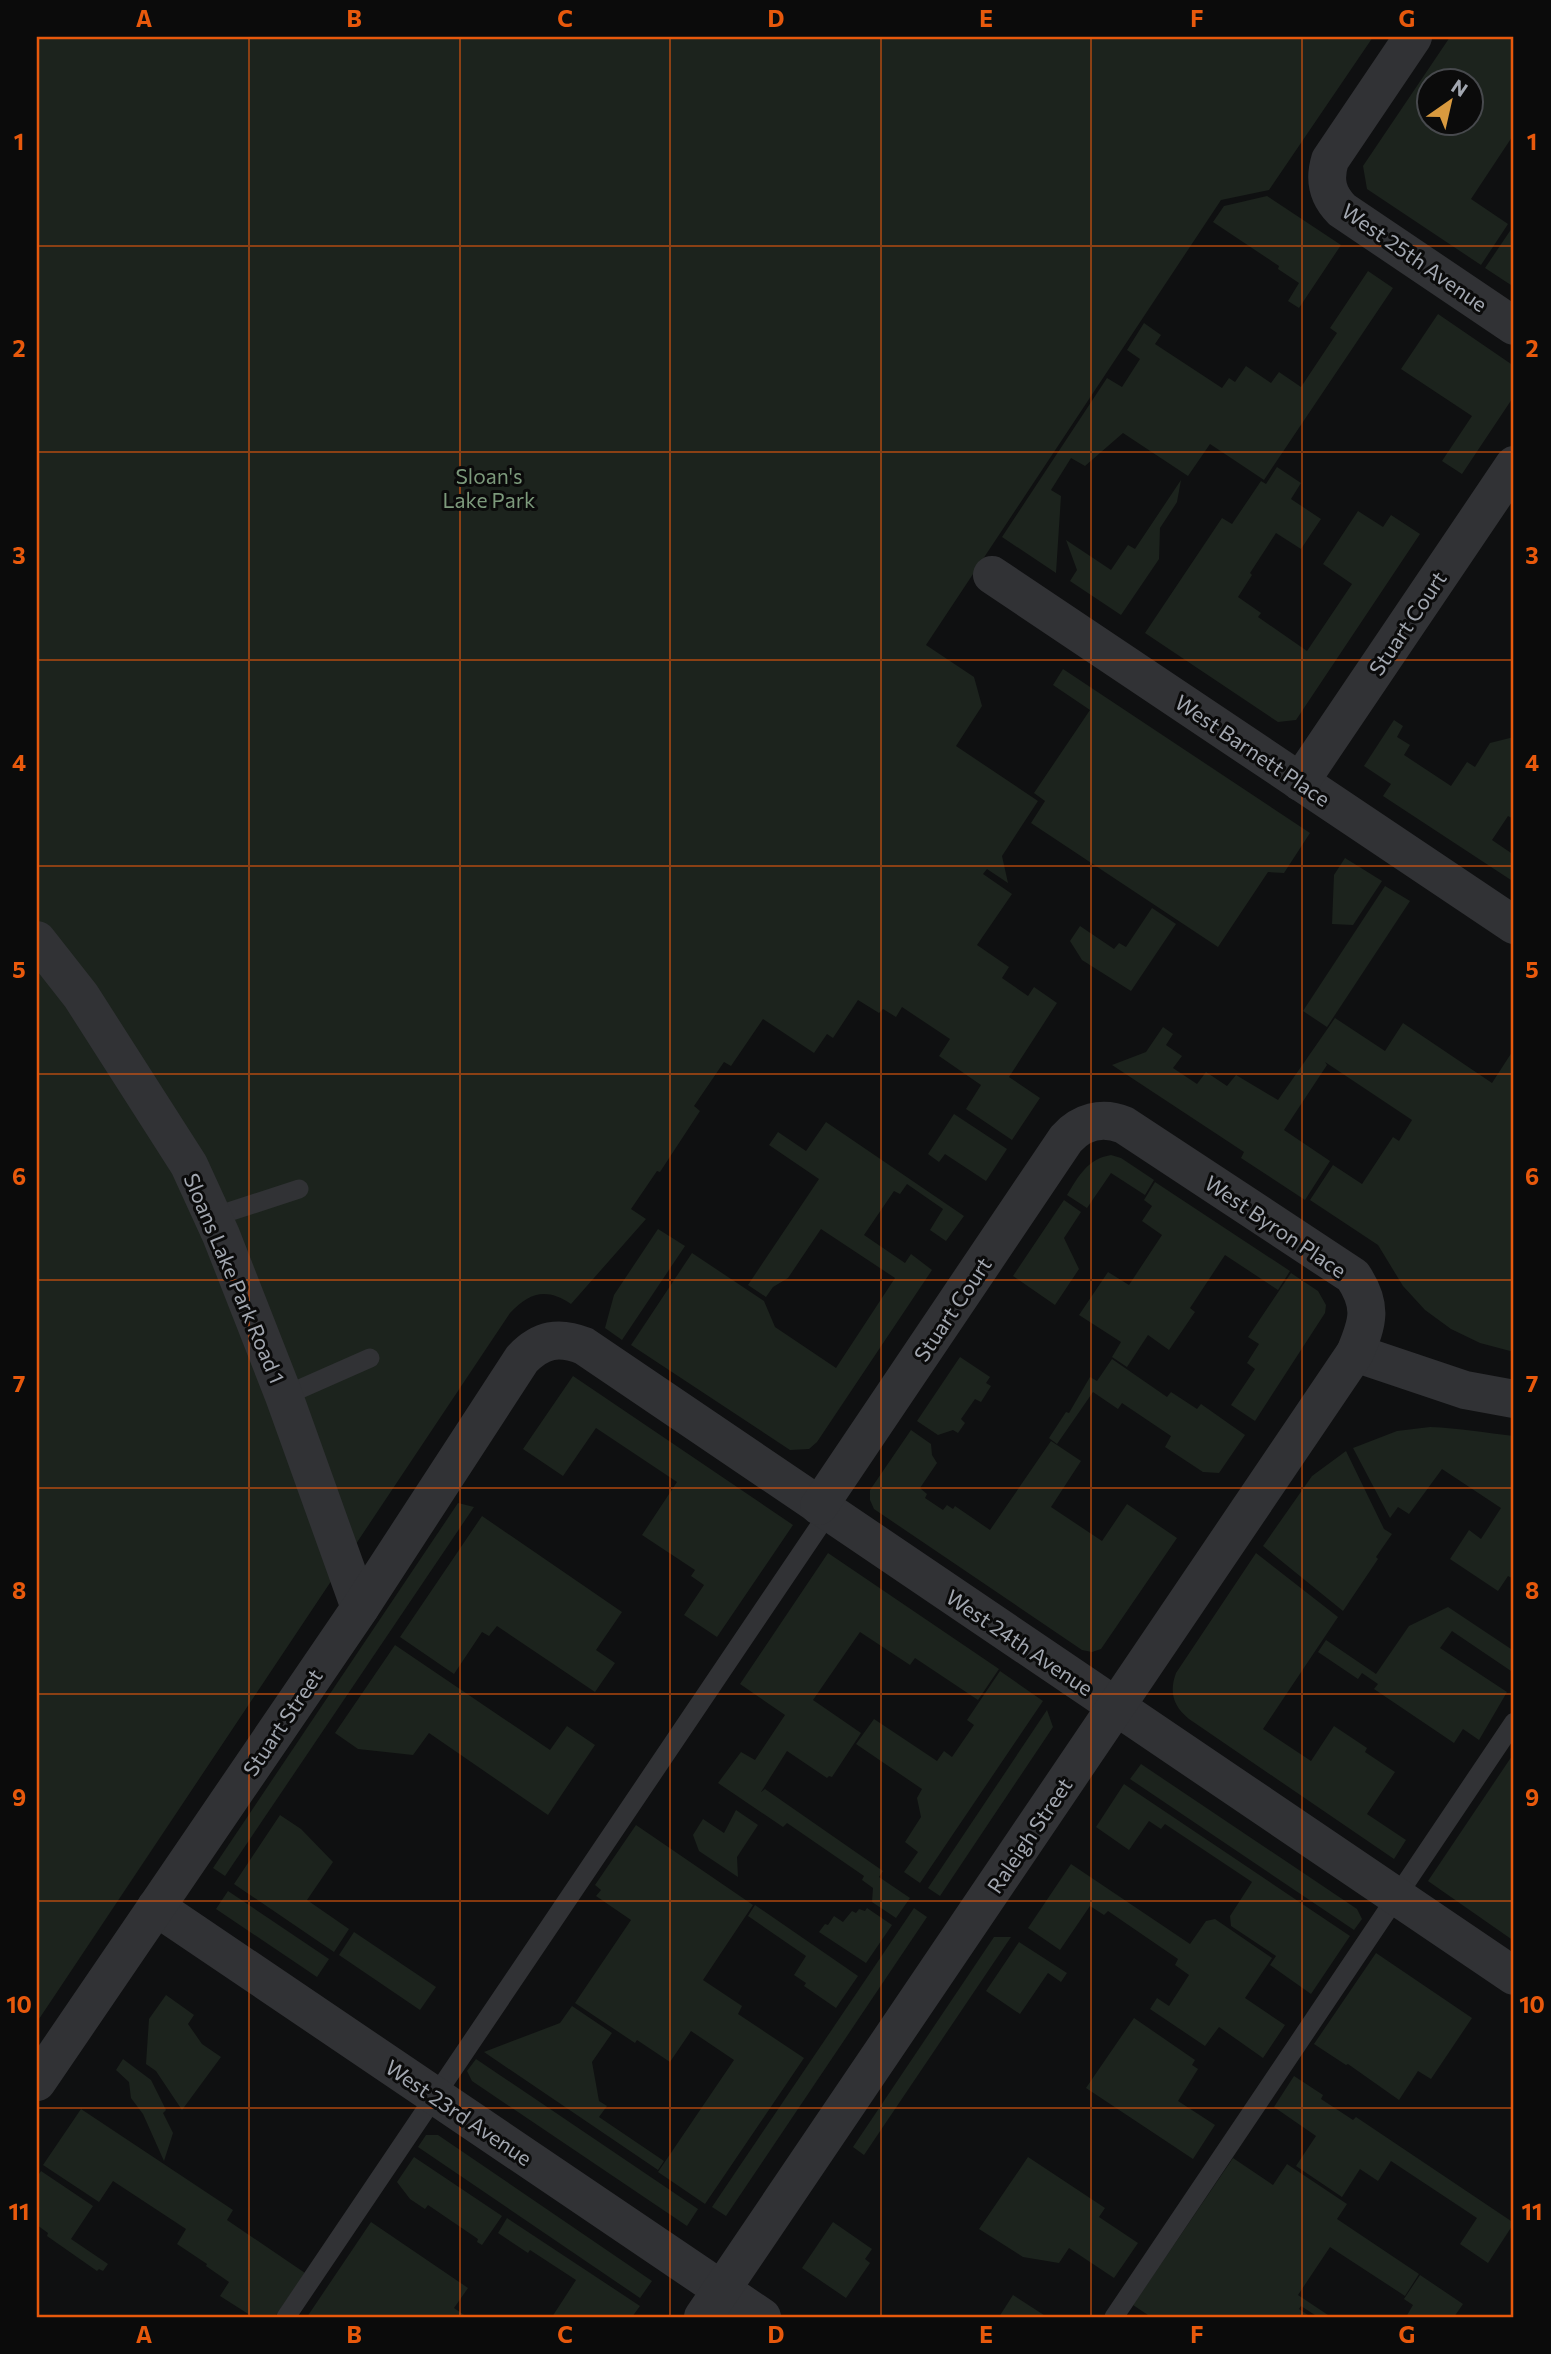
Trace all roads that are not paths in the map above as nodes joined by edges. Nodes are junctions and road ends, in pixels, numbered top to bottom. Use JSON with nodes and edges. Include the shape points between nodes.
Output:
{"nodes":[{"id":1,"x":1413,"y":37,"type":"edge"},
{"id":2,"x":1514,"y":326,"type":"edge"},
{"id":3,"x":1514,"y":465,"type":"edge"},
{"id":4,"x":992,"y":575,"type":"dead end"},
{"id":5,"x":1300,"y":782,"type":"junction"},
{"id":6,"x":1514,"y":925,"type":"edge"},
{"id":7,"x":37,"y":940,"type":"edge"},
{"id":8,"x":1093,"y":1122,"type":"joint"},
{"id":9,"x":299,"y":1189,"type":"dead end"},
{"id":10,"x":213,"y":1217,"type":"junction"},
{"id":11,"x":1355,"y":1353,"type":"junction"},
{"id":12,"x":370,"y":1358,"type":"dead end"},
{"id":13,"x":522,"y":1359,"type":"joint"},
{"id":14,"x":284,"y":1396,"type":"junction"},
{"id":15,"x":1514,"y":1399,"type":"edge"},
{"id":16,"x":824,"y":1509,"type":"junction"},
{"id":17,"x":360,"y":1608,"type":"junction"},
{"id":18,"x":1116,"y":1707,"type":"junction"},
{"id":19,"x":1514,"y":1722,"type":"edge"},
{"id":20,"x":1397,"y":1897,"type":"junction"},
{"id":21,"x":156,"y":1907,"type":"junction"},
{"id":22,"x":1514,"y":1976,"type":"edge"},
{"id":23,"x":37,"y":2082,"type":"edge"},
{"id":24,"x":436,"y":2096,"type":"junction"},
{"id":25,"x":712,"y":2304,"type":"edge"},
{"id":26,"x":286,"y":2317,"type":"edge"},
{"id":27,"x":762,"y":2317,"type":"edge"},
{"id":28,"x":1114,"y":2317,"type":"edge"}],
"edges":[{"from":1,"to":2,"type":"street","name":"West 25th Avenue","via":[[1334,154],[1328,166],[1330,193],[1342,209]]},
{"from":3,"to":5,"type":"street","name":"Stuart Court"},
{"from":4,"to":5,"type":"street","name":"West Barnett Place"},
{"from":5,"to":6,"type":"street","name":"West Barnett Place"},
{"from":7,"to":10,"type":"street","name":"Sloans Lake Park Road 1","via":[[81,996],[189,1165]]},
{"from":8,"to":11,"type":"street","name":"West Byron Place","via":[[1109,1120],[1124,1125],[1353,1276],[1367,1308]]},
{"from":8,"to":16,"type":"street","name":"Stuart Court","via":[[1066,1139]]},
{"from":9,"to":10,"type":"lane"},
{"from":10,"to":14,"type":"street","name":"Sloans Lake Park Road 1"},
{"from":11,"to":15,"type":"street","via":[[1465,1390]]},
{"from":11,"to":18,"type":"street","name":"Raleigh Street"},
{"from":12,"to":14,"type":"lane"},
{"from":13,"to":16,"type":"street","name":"West 24th Avenue","via":[[544,1342],[557,1339],[584,1346]]},
{"from":13,"to":17,"type":"street","name":"Stuart Street"},
{"from":14,"to":17,"type":"street","name":"Sloans Lake Park Road 1"},
{"from":16,"to":18,"type":"street","name":"West 24th Avenue"},
{"from":16,"to":24,"type":"lane"},
{"from":17,"to":21,"type":"street","name":"Stuart Street"},
{"from":18,"to":20,"type":"street","name":"West 24th Avenue"},
{"from":18,"to":25,"type":"street","name":"Raleigh Street"},
{"from":19,"to":20,"type":"lane"},
{"from":20,"to":22,"type":"street","name":"West 24th Avenue"},
{"from":20,"to":28,"type":"lane"},
{"from":21,"to":23,"type":"street","name":"Stuart Street"},
{"from":21,"to":24,"type":"street","name":"West 23rd Avenue"},
{"from":24,"to":25,"type":"street","name":"West 23rd Avenue"},
{"from":24,"to":26,"type":"lane"},
{"from":25,"to":27,"type":"street","name":"West 23rd Avenue"}]}
